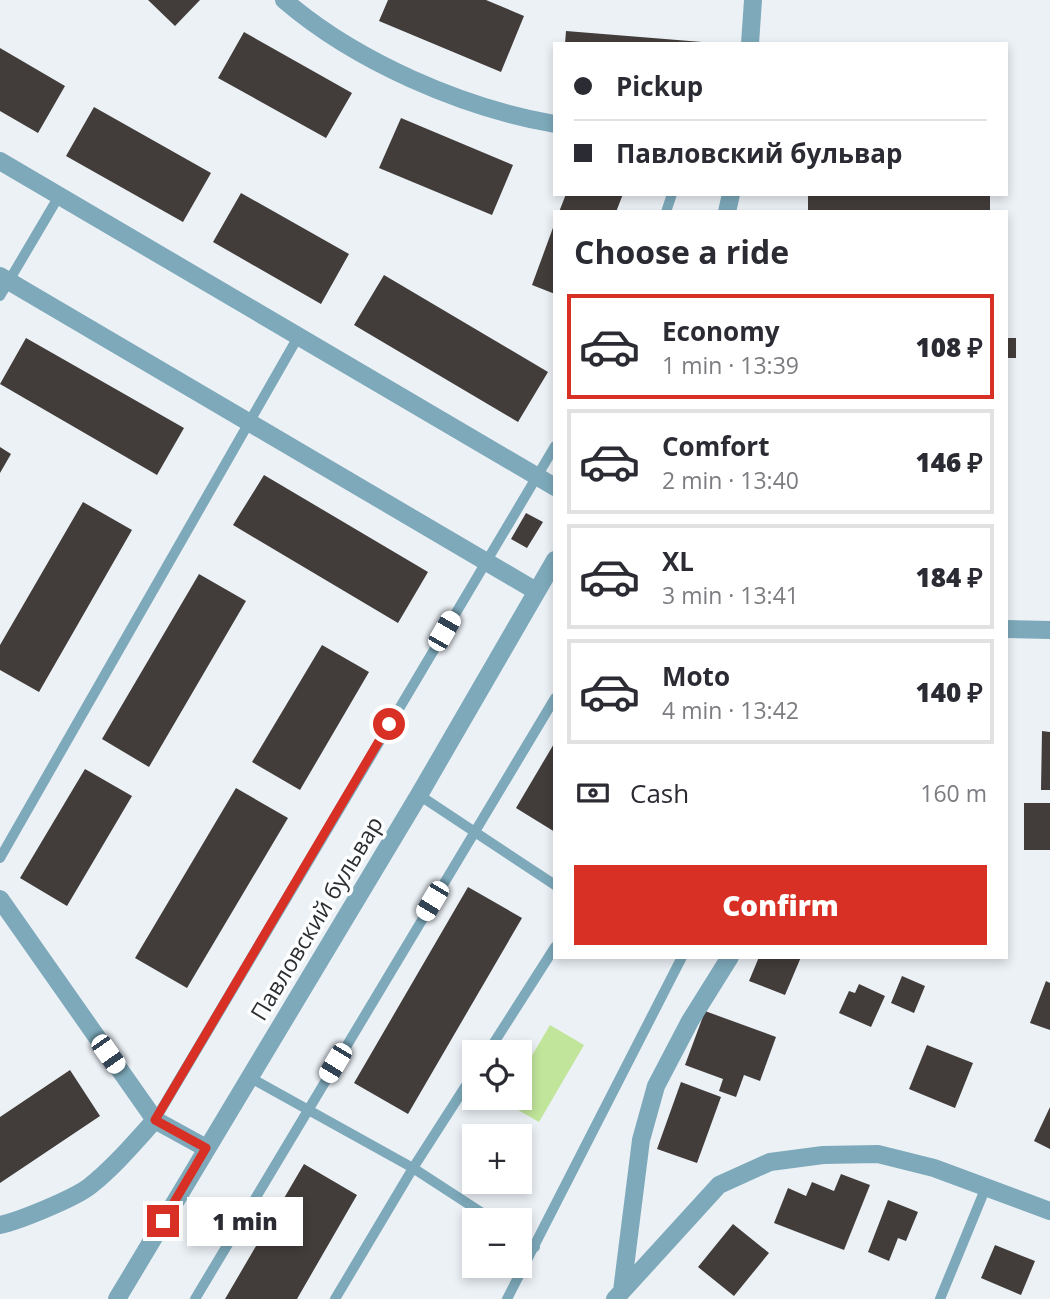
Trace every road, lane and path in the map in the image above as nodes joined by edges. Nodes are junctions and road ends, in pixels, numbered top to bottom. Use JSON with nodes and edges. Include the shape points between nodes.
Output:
{"nodes":[{"id":1,"x":284,"y":0,"type":"edge"},
{"id":2,"x":753,"y":0,"type":"edge"},
{"id":3,"x":750,"y":42,"type":"edge"},
{"id":4,"x":553,"y":123,"type":"edge"},
{"id":5,"x":0,"y":161,"type":"edge"},
{"id":6,"x":60,"y":196,"type":"junction"},
{"id":7,"x":3,"y":284,"type":"edge"},
{"id":8,"x":298,"y":337,"type":"junction"},
{"id":9,"x":249,"y":423,"type":"junction"},
{"id":10,"x":553,"y":450,"type":"edge"},
{"id":11,"x":538,"y":478,"type":"junction"},
{"id":12,"x":553,"y":486,"type":"edge"},
{"id":13,"x":485,"y":561,"type":"junction"},
{"id":14,"x":553,"y":563,"type":"edge"},
{"id":15,"x":536,"y":591,"type":"junction"},
{"id":16,"x":1008,"y":629,"type":"edge"},
{"id":17,"x":1050,"y":630,"type":"edge"},
{"id":18,"x":553,"y":701,"type":"edge"},
{"id":19,"x":419,"y":795,"type":"junction"},
{"id":20,"x":474,"y":831,"type":"junction"},
{"id":21,"x":0,"y":858,"type":"edge"},
{"id":22,"x":553,"y":884,"type":"edge"},
{"id":23,"x":0,"y":899,"type":"edge"},
{"id":24,"x":553,"y":950,"type":"edge"},
{"id":25,"x":678,"y":959,"type":"edge"},
{"id":26,"x":729,"y":959,"type":"edge"},
{"id":27,"x":496,"y":1040,"type":"edge"},
{"id":28,"x":249,"y":1077,"type":"junction"},
{"id":29,"x":462,"y":1092,"type":"edge"},
{"id":30,"x":308,"y":1109,"type":"junction"},
{"id":31,"x":155,"y":1120,"type":"junction"},
{"id":32,"x":206,"y":1148,"type":"junction"},
{"id":33,"x":413,"y":1168,"type":"junction"},
{"id":34,"x":986,"y":1187,"type":"junction"},
{"id":35,"x":475,"y":1208,"type":"edge"},
{"id":36,"x":1050,"y":1211,"type":"edge"},
{"id":37,"x":0,"y":1225,"type":"edge"},
{"id":38,"x":532,"y":1245,"type":"edge"},
{"id":39,"x":535,"y":1247,"type":"junction"},
{"id":40,"x":619,"y":1295,"type":"edge"},
{"id":41,"x":117,"y":1299,"type":"edge"},
{"id":42,"x":195,"y":1299,"type":"edge"},
{"id":43,"x":335,"y":1299,"type":"edge"},
{"id":44,"x":507,"y":1299,"type":"edge"},
{"id":45,"x":940,"y":1299,"type":"edge"}],
"edges":[{"from":1,"to":4,"type":"street","via":[[312,24],[399,74],[482,105]]},
{"from":2,"to":3,"type":"street"},
{"from":5,"to":6,"type":"street"},
{"from":6,"to":7,"type":"lane"},
{"from":6,"to":8,"type":"street"},
{"from":7,"to":9,"type":"street"},
{"from":8,"to":9,"type":"lane"},
{"from":8,"to":11,"type":"street"},
{"from":9,"to":13,"type":"street"},
{"from":9,"to":21,"type":"lane"},
{"from":10,"to":11,"type":"lane"},
{"from":11,"to":12,"type":"street"},
{"from":11,"to":13,"type":"lane"},
{"from":13,"to":15,"type":"street"},
{"from":13,"to":31,"type":"lane"},
{"from":14,"to":15,"type":"street","name":"Павловский бульвар"},
{"from":15,"to":19,"type":"street","name":"Павловский бульвар"},
{"from":16,"to":17,"type":"street"},
{"from":18,"to":20,"type":"lane"},
{"from":19,"to":20,"type":"lane"},
{"from":19,"to":28,"type":"street","name":"Павловский бульвар"},
{"from":20,"to":22,"type":"lane"},
{"from":20,"to":30,"type":"lane"},
{"from":23,"to":31,"type":"street"},
{"from":24,"to":27,"type":"lane"},
{"from":25,"to":39,"type":"lane"},
{"from":26,"to":40,"type":"street","via":[[656,1086],[641,1140]]},
{"from":28,"to":30,"type":"lane"},
{"from":28,"to":32,"type":"street","name":"Павловский бульвар"},
{"from":29,"to":33,"type":"lane"},
{"from":30,"to":33,"type":"lane"},
{"from":30,"to":42,"type":"lane"},
{"from":31,"to":32,"type":"street"},
{"from":31,"to":37,"type":"street","via":[[88,1188]]},
{"from":32,"to":41,"type":"street","name":"Павловский бульвар"},
{"from":33,"to":35,"type":"lane"},
{"from":33,"to":43,"type":"lane"},
{"from":34,"to":36,"type":"street"},
{"from":34,"to":40,"type":"street","via":[[878,1154],[823,1154],[770,1162],[719,1185]]},
{"from":34,"to":45,"type":"lane"},
{"from":38,"to":39,"type":"lane"},
{"from":39,"to":44,"type":"lane"}]}
